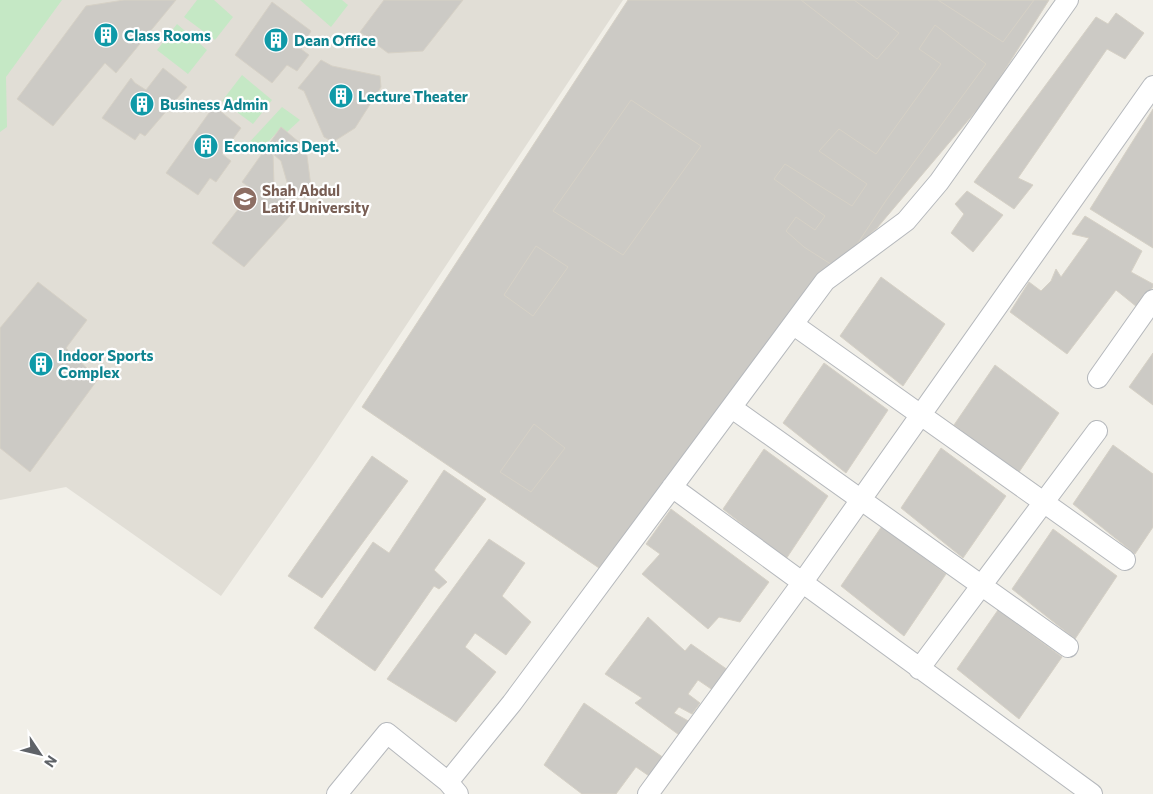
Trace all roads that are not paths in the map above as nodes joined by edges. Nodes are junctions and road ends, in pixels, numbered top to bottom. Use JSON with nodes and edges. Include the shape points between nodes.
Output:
{"nodes":[{"id":1,"x":1068,"y":0,"type":"edge"},
{"id":2,"x":1153,"y":86,"type":"edge"},
{"id":3,"x":1153,"y":300,"type":"edge"},
{"id":4,"x":794,"y":325,"type":"junction"},
{"id":5,"x":1098,"y":378,"type":"dead end"},
{"id":6,"x":732,"y":408,"type":"junction"},
{"id":7,"x":920,"y":413,"type":"junction"},
{"id":8,"x":1097,"y":431,"type":"dead end"},
{"id":9,"x":672,"y":487,"type":"junction"},
{"id":10,"x":861,"y":498,"type":"junction"},
{"id":11,"x":1044,"y":502,"type":"junction"},
{"id":12,"x":1124,"y":560,"type":"dead end"},
{"id":13,"x":802,"y":583,"type":"junction"},
{"id":14,"x":981,"y":585,"type":"junction"},
{"id":15,"x":1068,"y":647,"type":"dead end"},
{"id":16,"x":919,"y":669,"type":"junction"},
{"id":17,"x":453,"y":788,"type":"edge"},
{"id":18,"x":337,"y":794,"type":"edge"},
{"id":19,"x":648,"y":794,"type":"edge"},
{"id":20,"x":1092,"y":794,"type":"edge"}],
"edges":[{"from":1,"to":4,"type":"street","via":[[939,182],[906,220],[825,281]]},
{"from":2,"to":7,"type":"street"},
{"from":3,"to":5,"type":"street"},
{"from":4,"to":6,"type":"street"},
{"from":4,"to":7,"type":"street"},
{"from":6,"to":9,"type":"street"},
{"from":6,"to":10,"type":"street"},
{"from":7,"to":10,"type":"street"},
{"from":7,"to":11,"type":"street"},
{"from":8,"to":11,"type":"street"},
{"from":9,"to":13,"type":"street"},
{"from":9,"to":17,"type":"street"},
{"from":10,"to":13,"type":"street"},
{"from":10,"to":14,"type":"street"},
{"from":11,"to":12,"type":"street"},
{"from":11,"to":14,"type":"street"},
{"from":13,"to":16,"type":"street"},
{"from":13,"to":19,"type":"street"},
{"from":14,"to":15,"type":"street"},
{"from":14,"to":16,"type":"street"},
{"from":16,"to":20,"type":"street"},
{"from":17,"to":18,"type":"street","via":[[387,733]]}]}
